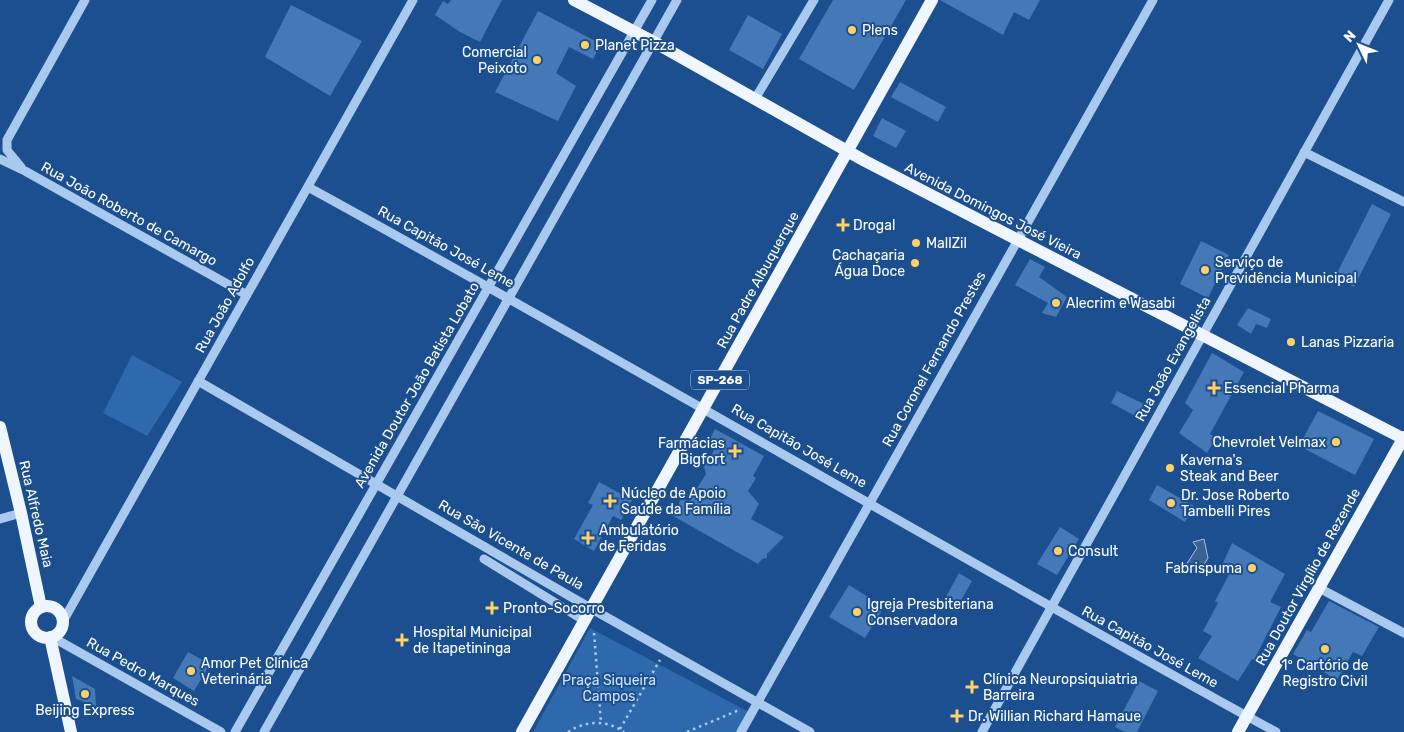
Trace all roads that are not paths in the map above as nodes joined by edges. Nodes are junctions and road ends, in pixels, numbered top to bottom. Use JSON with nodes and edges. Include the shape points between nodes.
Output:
{"nodes":[{"id":1,"x":85,"y":0,"type":"edge"},
{"id":2,"x":412,"y":0,"type":"edge"},
{"id":3,"x":574,"y":0,"type":"edge"},
{"id":4,"x":652,"y":0,"type":"edge"},
{"id":5,"x":677,"y":0,"type":"edge"},
{"id":6,"x":814,"y":0,"type":"edge"},
{"id":7,"x":932,"y":0,"type":"edge"},
{"id":8,"x":1153,"y":0,"type":"edge"},
{"id":9,"x":1389,"y":0,"type":"edge"},
{"id":10,"x":634,"y":31,"type":"junction"},
{"id":11,"x":654,"y":42,"type":"junction"},
{"id":12,"x":755,"y":99,"type":"junction"},
{"id":13,"x":13,"y":128,"type":"junction"},
{"id":14,"x":0,"y":136,"type":"edge"},
{"id":15,"x":847,"y":152,"type":"junction"},
{"id":16,"x":1304,"y":152,"type":"junction"},
{"id":17,"x":0,"y":159,"type":"edge"},
{"id":18,"x":25,"y":171,"type":"junction"},
{"id":19,"x":308,"y":187,"type":"junction"},
{"id":20,"x":1404,"y":202,"type":"edge"},
{"id":21,"x":1016,"y":241,"type":"junction"},
{"id":22,"x":489,"y":286,"type":"junction"},
{"id":23,"x":247,"y":295,"type":"junction"},
{"id":24,"x":510,"y":298,"type":"junction"},
{"id":25,"x":1202,"y":335,"type":"junction"},
{"id":26,"x":198,"y":381,"type":"junction"},
{"id":27,"x":704,"y":407,"type":"junction"},
{"id":28,"x":0,"y":427,"type":"edge"},
{"id":29,"x":1404,"y":438,"type":"edge"},
{"id":30,"x":377,"y":483,"type":"junction"},
{"id":31,"x":399,"y":496,"type":"junction"},
{"id":32,"x":870,"y":503,"type":"junction"},
{"id":33,"x":21,"y":512,"type":"junction"},
{"id":34,"x":0,"y":519,"type":"edge"},
{"id":35,"x":484,"y":559,"type":"dead end"},
{"id":36,"x":1319,"y":588,"type":"junction"},
{"id":37,"x":41,"y":607,"type":"junction"},
{"id":38,"x":1051,"y":608,"type":"junction"},
{"id":39,"x":592,"y":609,"type":"junction"},
{"id":40,"x":62,"y":623,"type":"junction"},
{"id":41,"x":584,"y":624,"type":"junction"},
{"id":42,"x":1404,"y":633,"type":"edge"},
{"id":43,"x":51,"y":637,"type":"junction"},
{"id":44,"x":757,"y":702,"type":"junction"},
{"id":45,"x":1247,"y":716,"type":"junction"},
{"id":46,"x":71,"y":732,"type":"edge"},
{"id":47,"x":221,"y":732,"type":"edge"},
{"id":48,"x":235,"y":732,"type":"edge"},
{"id":49,"x":264,"y":732,"type":"edge"},
{"id":50,"x":522,"y":732,"type":"edge"},
{"id":51,"x":741,"y":732,"type":"edge"},
{"id":52,"x":810,"y":732,"type":"edge"},
{"id":53,"x":982,"y":732,"type":"edge"},
{"id":54,"x":1238,"y":732,"type":"edge"},
{"id":55,"x":1276,"y":732,"type":"edge"}],
"edges":[{"from":1,"to":13,"type":"street"},
{"from":2,"to":19,"type":"street","name":"Rua João Adolfo"},
{"from":3,"to":10,"type":"main road","name":"Avenida Domingos José Vieira"},
{"from":4,"to":10,"type":"street","name":"Avenida Doutor João Batista Lobato"},
{"from":5,"to":11,"type":"street"},
{"from":6,"to":12,"type":"street"},
{"from":7,"to":15,"type":"main road","name":"Rua Padre Albuquerque","number":"SP-268"},
{"from":8,"to":21,"type":"street","name":"Rua Coronel Fernando Prestes"},
{"from":9,"to":16,"type":"street","name":"Rua João Evangelista"},
{"from":10,"to":11,"type":"main road","name":"Avenida Domingos José Vieira"},
{"from":10,"to":22,"type":"street","name":"Avenida Doutor João Batista Lobato"},
{"from":11,"to":12,"type":"main road","name":"Avenida Domingos José Vieira"},
{"from":11,"to":24,"type":"street"},
{"from":12,"to":15,"type":"main road","name":"Avenida Domingos José Vieira"},
{"from":13,"to":14,"type":"street"},
{"from":13,"to":18,"type":"street","via":[[6,148]]},
{"from":15,"to":21,"type":"main road","name":"Avenida Domingos José Vieira"},
{"from":15,"to":27,"type":"main road","name":"Rua Padre Albuquerque","number":"SP-268"},
{"from":16,"to":20,"type":"street"},
{"from":16,"to":25,"type":"street","name":"Rua João Evangelista"},
{"from":17,"to":18,"type":"street","name":"Rua João Roberto de Camargo"},
{"from":18,"to":23,"type":"street","name":"Rua João Roberto de Camargo"},
{"from":19,"to":22,"type":"street","name":"Rua Capitão José Leme"},
{"from":19,"to":23,"type":"street","name":"Rua João Adolfo"},
{"from":21,"to":25,"type":"main road","name":"Avenida Domingos José Vieira"},
{"from":21,"to":32,"type":"street","name":"Rua Coronel Fernando Prestes"},
{"from":22,"to":24,"type":"street","name":"Rua Capitão José Leme"},
{"from":22,"to":30,"type":"street","name":"Avenida Doutor João Batista Lobato"},
{"from":23,"to":26,"type":"street","name":"Rua João Adolfo"},
{"from":24,"to":27,"type":"street","name":"Rua Capitão José Leme"},
{"from":24,"to":31,"type":"street"},
{"from":25,"to":29,"type":"main road","name":"Avenida Domingos José Vieira"},
{"from":25,"to":38,"type":"street","name":"Rua João Evangelista"},
{"from":26,"to":30,"type":"street","name":"Rua São Vicente de Paula"},
{"from":26,"to":40,"type":"street","name":"Rua João Adolfo"},
{"from":27,"to":32,"type":"street","name":"Rua Capitão José Leme"},
{"from":27,"to":39,"type":"main road","name":"Rua Padre Albuquerque","number":"SP-268"},
{"from":28,"to":33,"type":"main road","name":"Rua Alfredo Maia"},
{"from":29,"to":36,"type":"main road","name":"Rua Doutor Virgílio de Rezende"},
{"from":30,"to":31,"type":"street","name":"Rua São Vicente de Paula"},
{"from":30,"to":48,"type":"street","name":"Avenida Doutor João Batista Lobato"},
{"from":31,"to":39,"type":"street","name":"Rua São Vicente de Paula"},
{"from":31,"to":49,"type":"street"},
{"from":32,"to":38,"type":"street","name":"Rua Capitão José Leme"},
{"from":32,"to":44,"type":"street","name":"Rua Coronel Fernando Prestes"},
{"from":33,"to":34,"type":"street"},
{"from":33,"to":37,"type":"main road","name":"Rua Alfredo Maia"},
{"from":35,"to":41,"type":"street"},
{"from":36,"to":42,"type":"street"},
{"from":36,"to":45,"type":"main road","name":"Rua Doutor Virgílio de Rezende"},
{"from":37,"to":40,"type":"main road","via":[[58,610]]},
{"from":37,"to":43,"type":"main road","via":[[32,616],[31,626],[37,635]]},
{"from":38,"to":45,"type":"street","name":"Rua Capitão José Leme"},
{"from":38,"to":53,"type":"street","name":"Rua João Evangelista"},
{"from":39,"to":41,"type":"main road","name":"Rua Padre Albuquerque"},
{"from":39,"to":44,"type":"street","name":"Rua São Vicente de Paula"},
{"from":40,"to":43,"type":"main road","via":[[60,630]]},
{"from":41,"to":50,"type":"main road","name":"Rua Padre Albuquerque"},
{"from":43,"to":46,"type":"main road"},
{"from":43,"to":47,"type":"street","name":"Rua Pedro Marques"},
{"from":44,"to":51,"type":"street","name":"Rua Coronel Fernando Prestes"},
{"from":44,"to":52,"type":"street","name":"Rua São Vicente de Paula"},
{"from":45,"to":54,"type":"main road","name":"Rua Doutor Virgílio de Rezende"},
{"from":45,"to":55,"type":"street","name":"Rua Capitão José Leme"}]}
